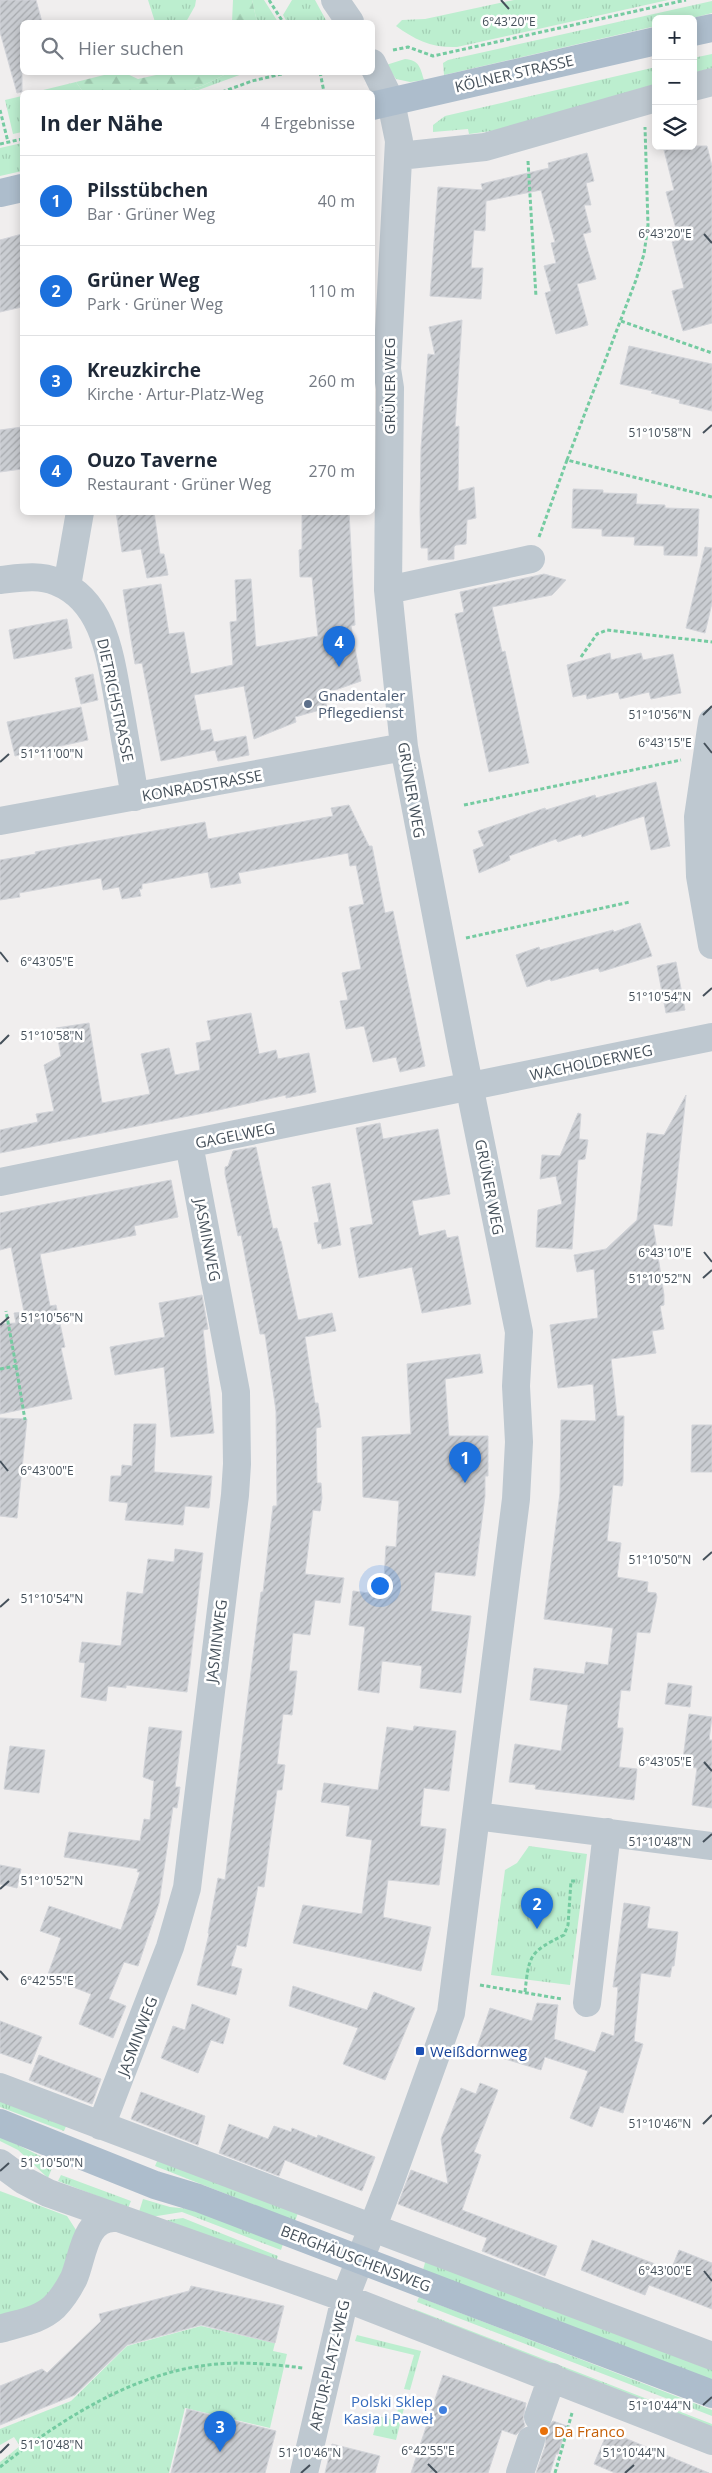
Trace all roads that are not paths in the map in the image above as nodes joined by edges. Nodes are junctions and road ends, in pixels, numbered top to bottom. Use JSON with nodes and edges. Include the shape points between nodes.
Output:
{"nodes":[{"id":1,"x":334,"y":0,"type":"edge"},
{"id":2,"x":349,"y":20,"type":"edge"},
{"id":3,"x":712,"y":28,"type":"edge"},
{"id":4,"x":697,"y":31,"type":"edge"},
{"id":5,"x":652,"y":41,"type":"edge"},
{"id":6,"x":381,"y":57,"type":"edge"},
{"id":7,"x":712,"y":82,"type":"edge"},
{"id":8,"x":697,"y":86,"type":"edge"},
{"id":9,"x":650,"y":99,"type":"edge"},
{"id":10,"x":382,"y":104,"type":"edge"},
{"id":11,"x":399,"y":156,"type":"junction"},
{"id":12,"x":20,"y":188,"type":"edge"},
{"id":13,"x":0,"y":193,"type":"edge"},
{"id":14,"x":79,"y":515,"type":"edge"},
{"id":15,"x":531,"y":559,"type":"road end"},
{"id":16,"x":0,"y":580,"type":"edge"},
{"id":17,"x":67,"y":586,"type":"junction"},
{"id":18,"x":388,"y":590,"type":"junction"},
{"id":19,"x":712,"y":722,"type":"edge"},
{"id":20,"x":404,"y":747,"type":"junction"},
{"id":21,"x":136,"y":797,"type":"junction"},
{"id":22,"x":0,"y":821,"type":"edge"},
{"id":23,"x":712,"y":945,"type":"edge"},
{"id":24,"x":712,"y":1037,"type":"edge"},
{"id":25,"x":470,"y":1088,"type":"junction"},
{"id":26,"x":189,"y":1144,"type":"junction"},
{"id":27,"x":0,"y":1182,"type":"edge"},
{"id":28,"x":476,"y":1816,"type":"junction"},
{"id":29,"x":607,"y":1832,"type":"junction"},
{"id":30,"x":712,"y":1846,"type":"edge"},
{"id":31,"x":587,"y":2003,"type":"road end"},
{"id":32,"x":0,"y":2087,"type":"edge"},
{"id":33,"x":0,"y":2124,"type":"edge"},
{"id":34,"x":101,"y":2126,"type":"junction"},
{"id":35,"x":0,"y":2163,"type":"edge"},
{"id":36,"x":114,"y":2218,"type":"junction"},
{"id":37,"x":372,"y":2229,"type":"junction"},
{"id":38,"x":360,"y":2259,"type":"junction"},
{"id":39,"x":345,"y":2298,"type":"junction"},
{"id":40,"x":0,"y":2329,"type":"edge"},
{"id":41,"x":712,"y":2356,"type":"edge"},
{"id":42,"x":552,"y":2377,"type":"junction"},
{"id":43,"x":712,"y":2394,"type":"edge"},
{"id":44,"x":712,"y":2441,"type":"edge"},
{"id":45,"x":304,"y":2473,"type":"edge"},
{"id":46,"x":520,"y":2473,"type":"edge"}],
"edges":[{"from":1,"to":2,"type":"street"},
{"from":3,"to":4,"type":"main road"},
{"from":5,"to":10,"type":"main road","name":"KÖLNER STRASSE"},
{"from":6,"to":10,"type":"street","name":"GRÜNER WEG"},
{"from":7,"to":8,"type":"street"},
{"from":9,"to":11,"type":"street","via":[[485,147]]},
{"from":10,"to":11,"type":"street","name":"GRÜNER WEG","via":[[399,141]]},
{"from":11,"to":18,"type":"street","name":"GRÜNER WEG","via":[[387,369],[390,388]]},
{"from":12,"to":13,"type":"main road"},
{"from":14,"to":17,"type":"street"},
{"from":15,"to":18,"type":"street"},
{"from":16,"to":17,"type":"street","name":"DIETRICHSTRASSE","via":[[43,578]]},
{"from":17,"to":21,"type":"street","name":"DIETRICHSTRASSE","via":[[89,606],[104,636]]},
{"from":18,"to":20,"type":"street","name":"GRÜNER WEG"},
{"from":19,"to":23,"type":"street","via":[[698,817],[699,866]]},
{"from":20,"to":21,"type":"street","name":"KONRADSTRASSE"},
{"from":20,"to":25,"type":"street","name":"GRÜNER WEG"},
{"from":21,"to":22,"type":"street","name":"KONRADSTRASSE"},
{"from":24,"to":25,"type":"street","name":"WACHOLDERWEG"},
{"from":25,"to":26,"type":"street","name":"GAGELWEG"},
{"from":25,"to":28,"type":"street","name":"GRÜNER WEG","via":[[520,1332],[516,1386],[519,1442],[516,1500]]},
{"from":26,"to":27,"type":"street","name":"GAGELWEG"},
{"from":26,"to":34,"type":"street","name":"JASMINWEG","via":[[236,1392],[235,1495],[187,1888],[170,1947]]},
{"from":28,"to":29,"type":"street"},
{"from":28,"to":37,"type":"street","name":"GRÜNER WEG","via":[[450,2013]]},
{"from":29,"to":30,"type":"street"},
{"from":29,"to":31,"type":"street"},
{"from":32,"to":34,"type":"street"},
{"from":33,"to":38,"type":"main road","name":"BERGHÄUSCHENSWEG","via":[[155,2185]]},
{"from":34,"to":37,"type":"street"},
{"from":35,"to":36,"type":"street","via":[[48,2193]]},
{"from":36,"to":39,"type":"street"},
{"from":36,"to":40,"type":"street","via":[[100,2221],[92,2229],[75,2276],[55,2306],[36,2318]]},
{"from":37,"to":38,"type":"street","name":"GRÜNER WEG"},
{"from":37,"to":41,"type":"street"},
{"from":38,"to":39,"type":"street","name":"ARTUR-PLATZ-WEG"},
{"from":38,"to":43,"type":"main road","name":"BERGHÄUSCHENSWEG"},
{"from":39,"to":42,"type":"street"},
{"from":39,"to":45,"type":"street","name":"ARTUR-PLATZ-WEG"},
{"from":42,"to":44,"type":"street"},
{"from":42,"to":46,"type":"street"}]}
